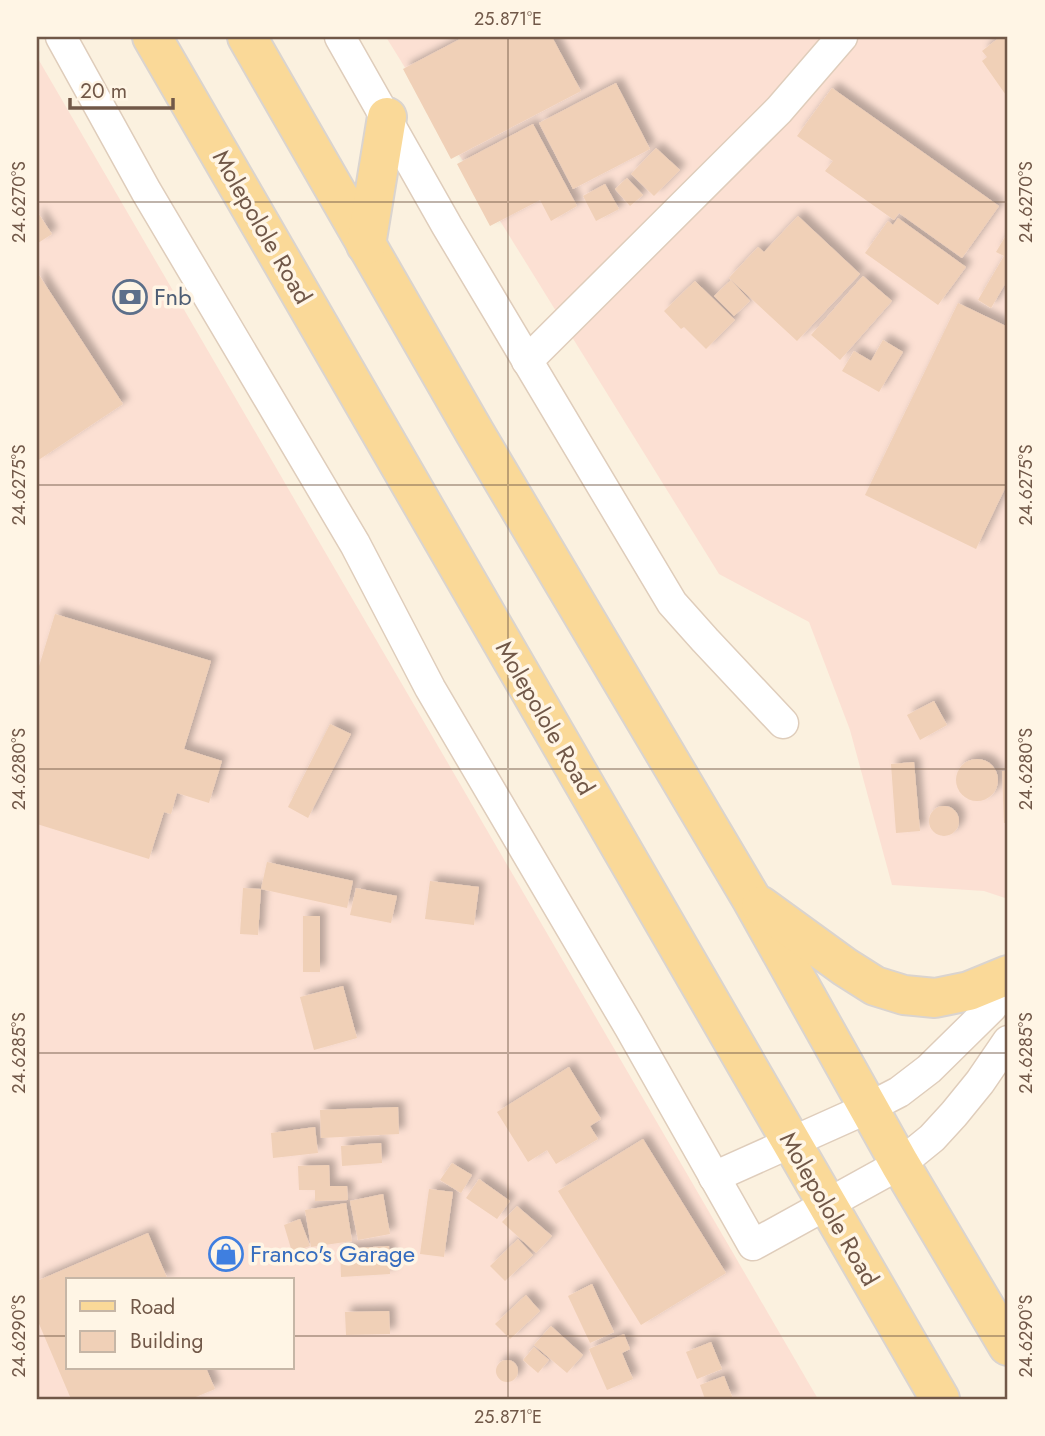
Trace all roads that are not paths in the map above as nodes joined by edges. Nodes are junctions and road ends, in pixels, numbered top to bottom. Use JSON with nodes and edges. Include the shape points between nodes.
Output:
{"nodes":[{"id":1,"x":61,"y":37,"type":"edge"},
{"id":2,"x":152,"y":37,"type":"edge"},
{"id":3,"x":247,"y":37,"type":"edge"},
{"id":4,"x":340,"y":37,"type":"edge"},
{"id":5,"x":842,"y":37,"type":"edge"},
{"id":6,"x":387,"y":117,"type":"junction"},
{"id":7,"x":366,"y":245,"type":"junction"},
{"id":8,"x":527,"y":361,"type":"junction"},
{"id":9,"x":783,"y":723,"type":"dead end"},
{"id":10,"x":751,"y":898,"type":"junction"},
{"id":11,"x":1008,"y":975,"type":"edge"},
{"id":12,"x":1008,"y":987,"type":"edge"},
{"id":13,"x":1008,"y":1041,"type":"edge"},
{"id":14,"x":868,"y":1108,"type":"junction"},
{"id":15,"x":791,"y":1144,"type":"junction"},
{"id":16,"x":900,"y":1164,"type":"junction"},
{"id":17,"x":714,"y":1177,"type":"junction"},
{"id":18,"x":826,"y":1203,"type":"junction"},
{"id":19,"x":1008,"y":1346,"type":"edge"},
{"id":20,"x":940,"y":1399,"type":"edge"}],
"edges":[{"from":1,"to":17,"type":"street"},
{"from":2,"to":15,"type":"main road","name":"Molepolole Road"},
{"from":3,"to":7,"type":"main road"},
{"from":4,"to":6,"type":"street"},
{"from":5,"to":8,"type":"street","via":[[779,110]]},
{"from":6,"to":7,"type":"main road"},
{"from":6,"to":8,"type":"street"},
{"from":7,"to":10,"type":"main road"},
{"from":8,"to":9,"type":"street","via":[[672,603]]},
{"from":10,"to":11,"type":"main road","via":[[874,986],[904,995],[947,996]]},
{"from":10,"to":14,"type":"main road"},
{"from":12,"to":14,"type":"street","via":[[929,1069]]},
{"from":13,"to":16,"type":"street","via":[[954,1114]]},
{"from":14,"to":15,"type":"street"},
{"from":14,"to":16,"type":"main road"},
{"from":15,"to":17,"type":"street"},
{"from":15,"to":18,"type":"main road","name":"Molepolole Road"},
{"from":16,"to":18,"type":"street"},
{"from":16,"to":19,"type":"main road"},
{"from":17,"to":18,"type":"street","via":[[753,1245]]},
{"from":18,"to":20,"type":"main road","name":"Molepolole Road"}]}
